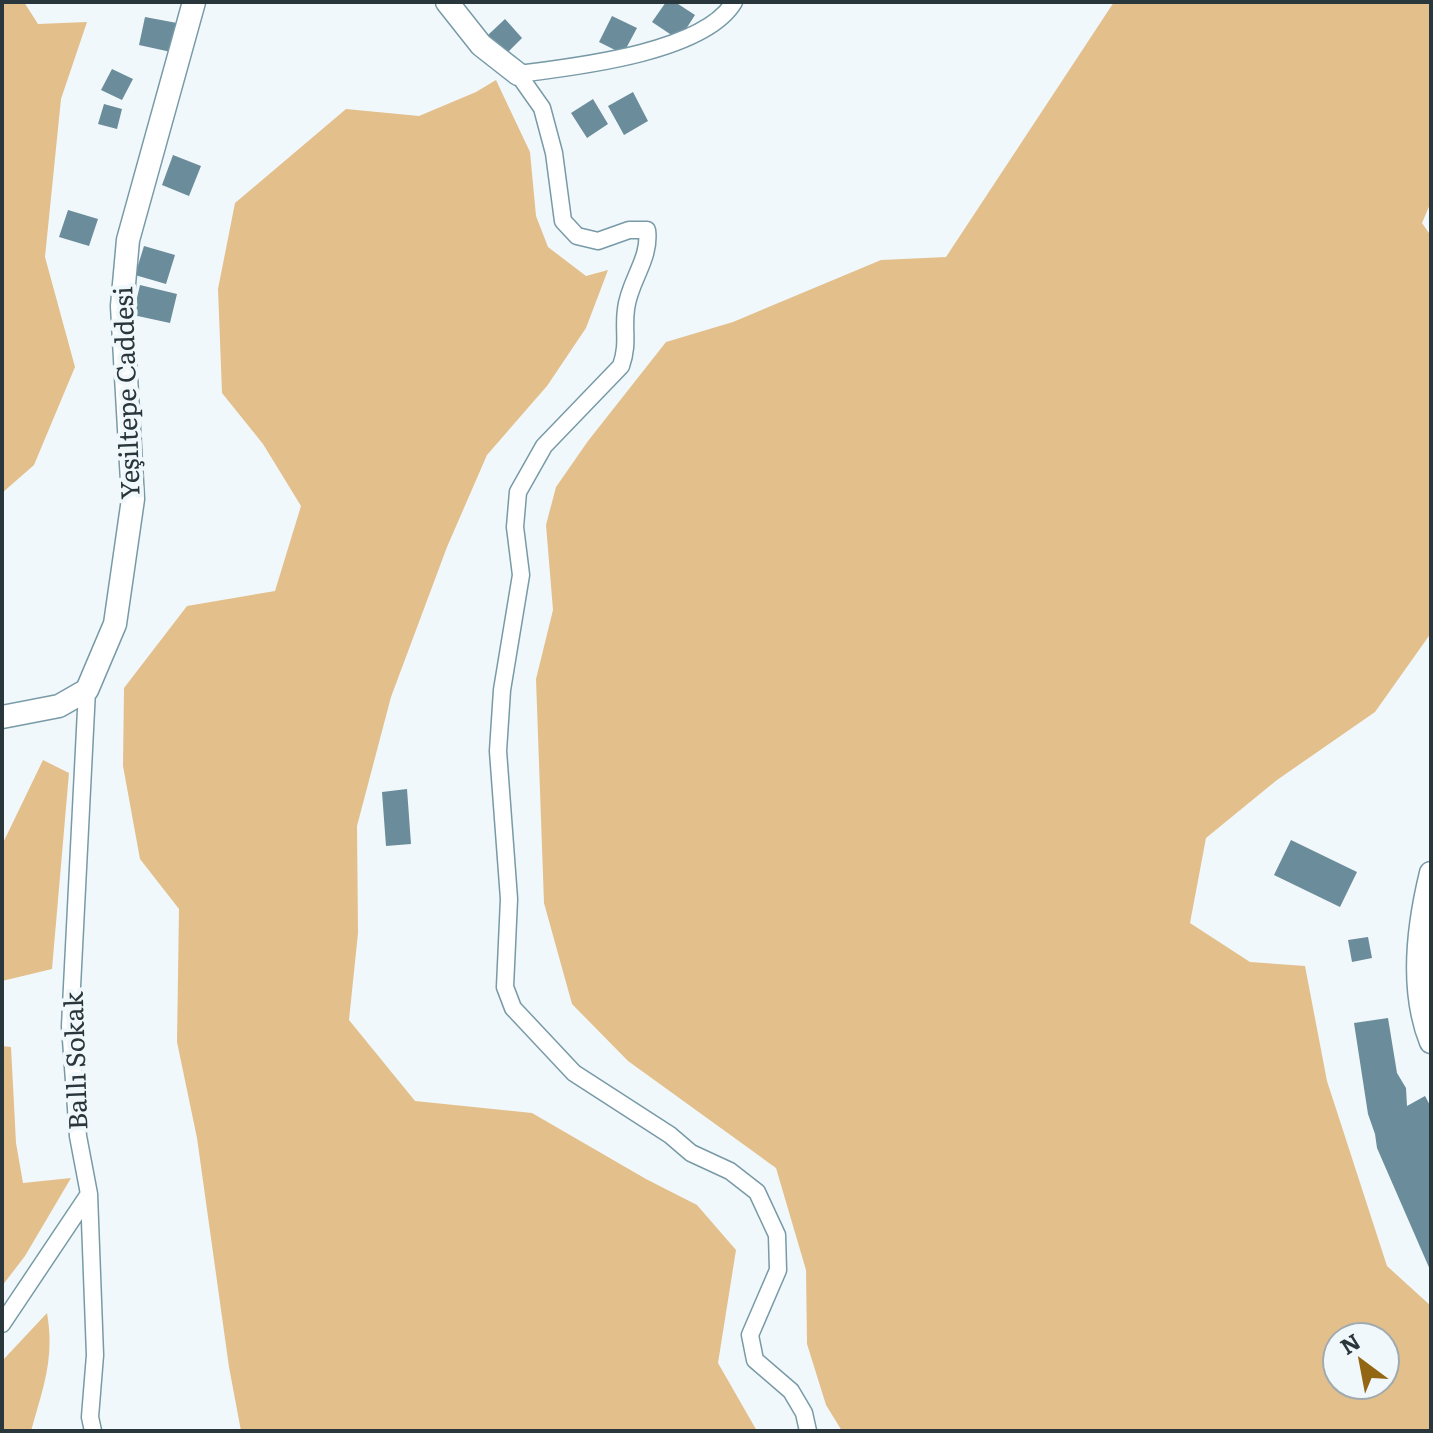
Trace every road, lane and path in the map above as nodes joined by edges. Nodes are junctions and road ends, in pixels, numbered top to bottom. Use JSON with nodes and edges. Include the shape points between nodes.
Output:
{"nodes":[{"id":1,"x":194,"y":2,"type":"edge"},
{"id":2,"x":447,"y":2,"type":"edge"},
{"id":3,"x":734,"y":2,"type":"edge"},
{"id":4,"x":518,"y":74,"type":"junction"},
{"id":5,"x":87,"y":690,"type":"junction"},
{"id":6,"x":2,"y":717,"type":"edge"},
{"id":7,"x":1431,"y":873,"type":"edge"},
{"id":8,"x":1431,"y":1042,"type":"edge"},
{"id":9,"x":89,"y":1194,"type":"junction"},
{"id":10,"x":2,"y":1324,"type":"edge"},
{"id":11,"x":93,"y":1431,"type":"edge"},
{"id":12,"x":808,"y":1431,"type":"edge"}],
"edges":[{"from":1,"to":5,"type":"street","name":"Yeşiltepe Caddesi","via":[[128,240],[122,306],[133,499],[115,624]]},
{"from":2,"to":4,"type":"street","via":[[481,45]]},
{"from":3,"to":4,"type":"street","via":[[727,15],[670,46],[593,65]]},
{"from":4,"to":12,"type":"street","via":[[542,108],[563,221],[577,236],[598,241],[647,230],[649,245],[625,310],[627,349],[621,366],[544,446],[518,492],[515,527],[521,575],[498,751],[509,899],[505,987],[513,1008],[574,1073],[757,1192],[777,1235],[778,1270],[750,1335],[755,1360],[791,1391]]},
{"from":5,"to":6,"type":"street","via":[[59,706]]},
{"from":5,"to":9,"type":"street","name":"Ballı Sokak","via":[[70,1026],[78,1136]]},
{"from":7,"to":8,"type":"street","via":[[1420,940],[1419,998]]},
{"from":9,"to":10,"type":"street"},
{"from":9,"to":11,"type":"street","name":"Ballı Sokak"}]}
